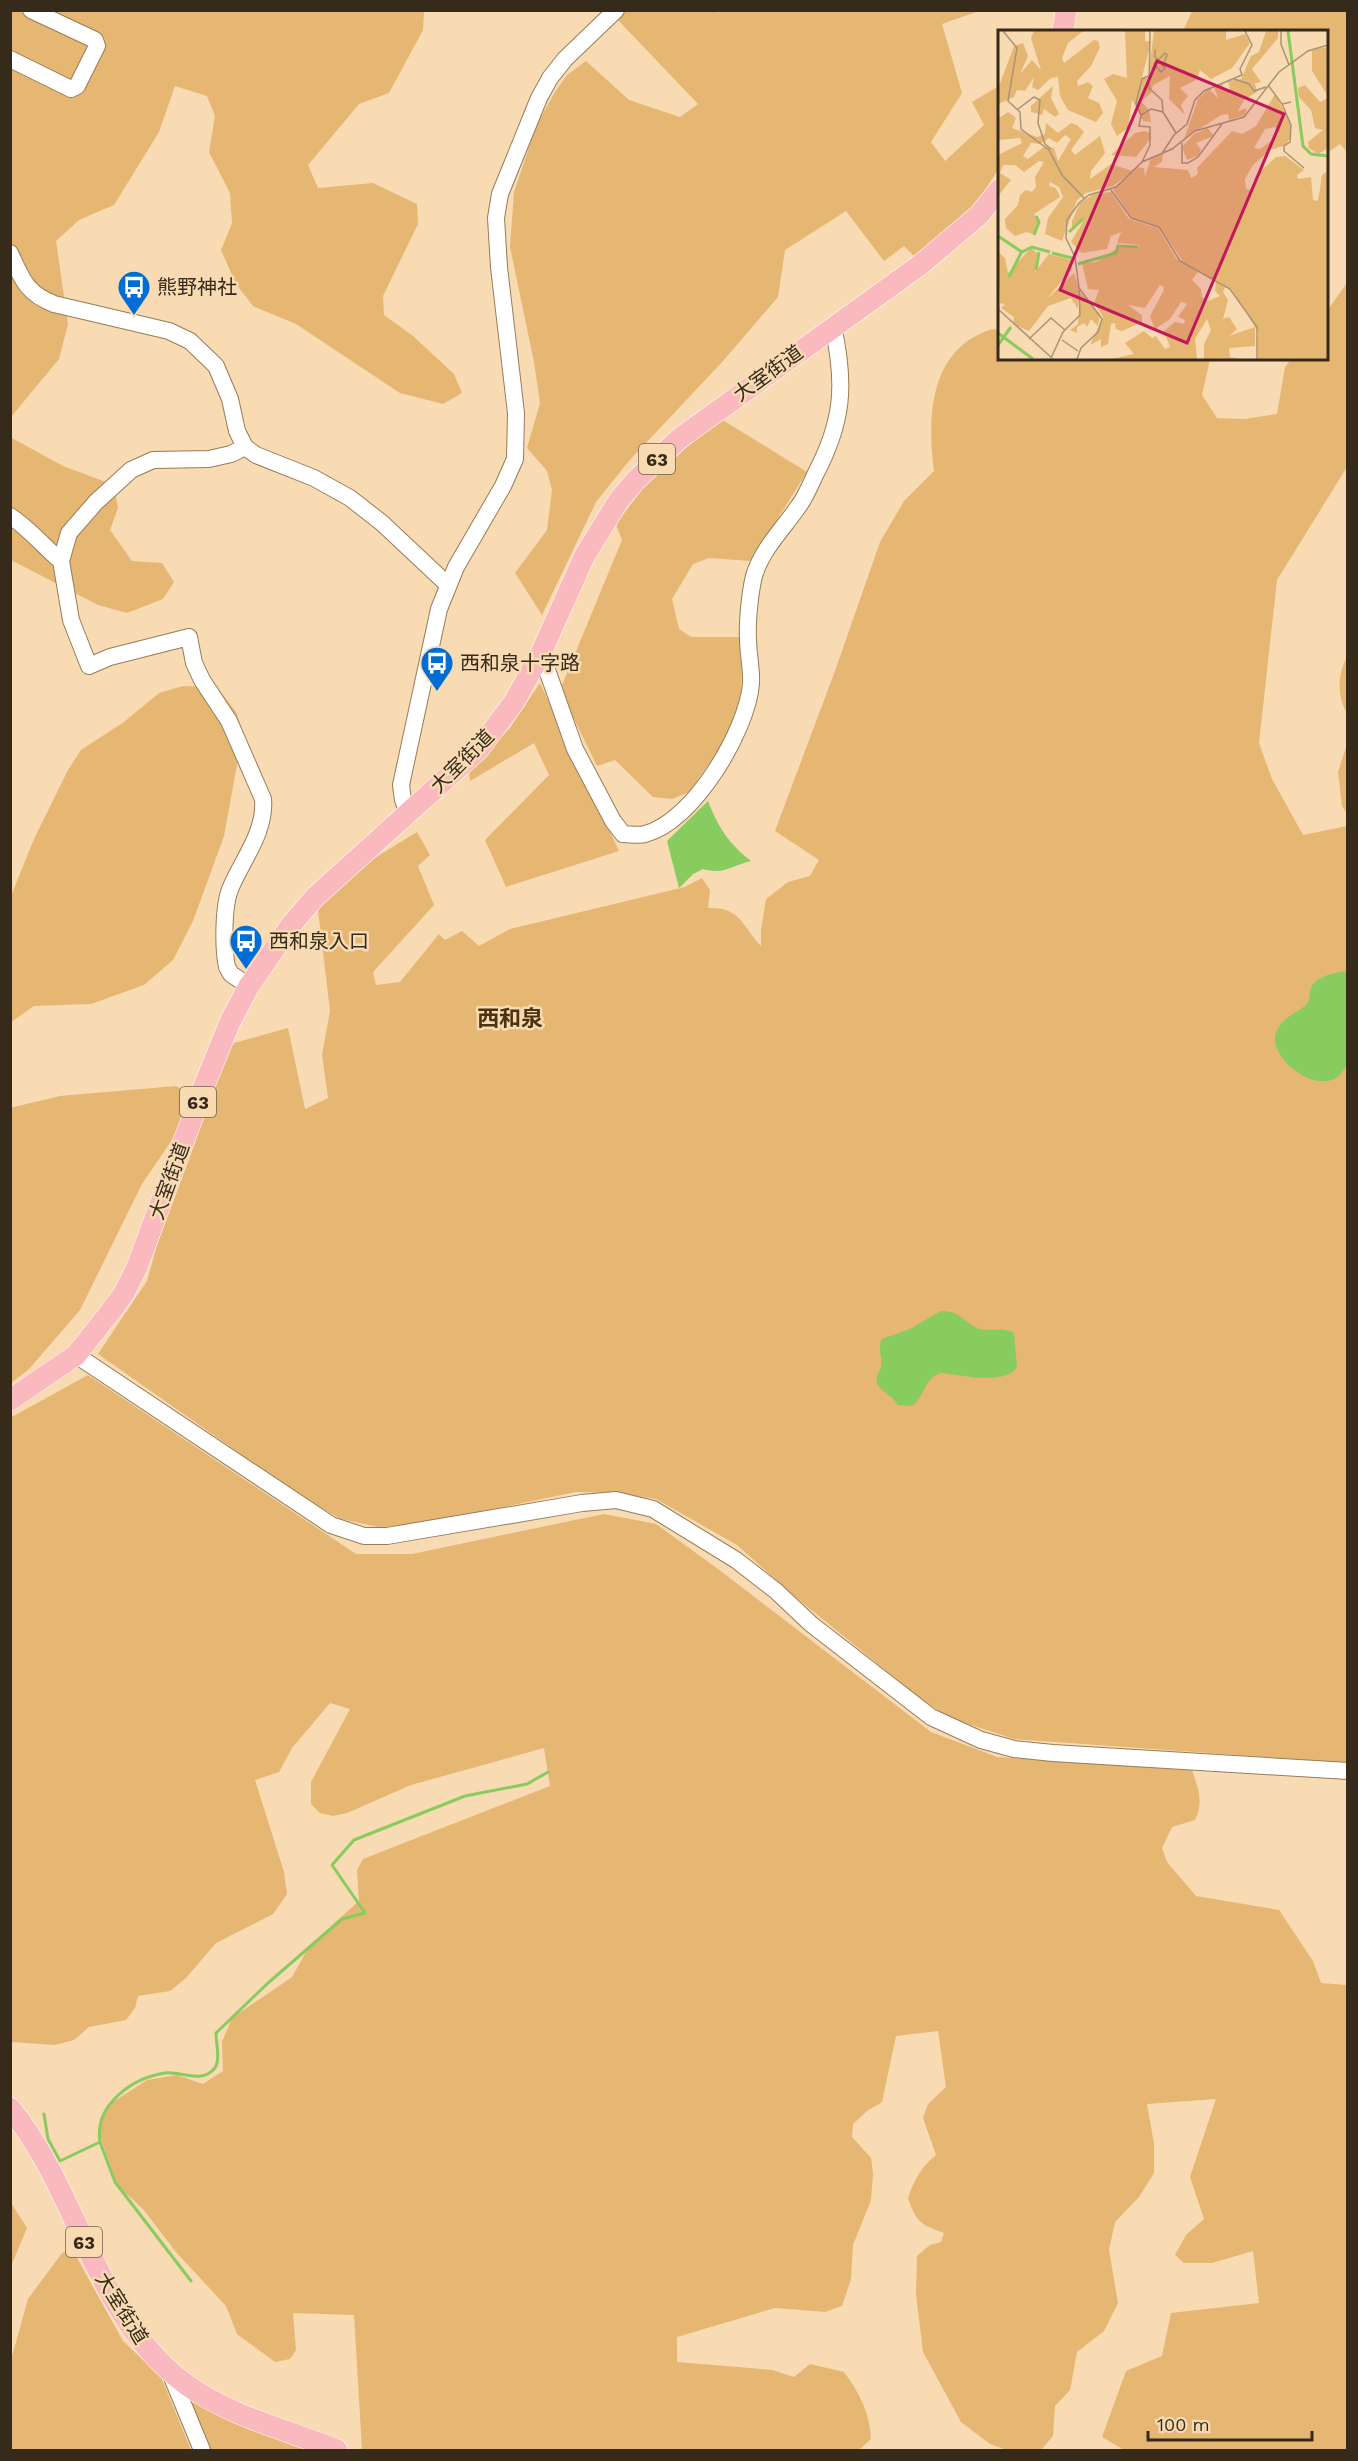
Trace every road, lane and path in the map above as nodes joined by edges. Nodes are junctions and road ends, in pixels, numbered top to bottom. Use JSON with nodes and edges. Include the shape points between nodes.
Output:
{"nodes":[{"id":1,"x":31,"y":10,"type":"edge"},
{"id":2,"x":69,"y":10,"type":"edge"},
{"id":3,"x":616,"y":10,"type":"edge"},
{"id":4,"x":1066,"y":10,"type":"edge"},
{"id":5,"x":70,"y":29,"type":"junction"},
{"id":6,"x":1063,"y":30,"type":"edge"},
{"id":7,"x":10,"y":59,"type":"edge"},
{"id":8,"x":998,"y":190,"type":"edge"},
{"id":9,"x":10,"y":253,"type":"edge"},
{"id":10,"x":833,"y":326,"type":"junction"},
{"id":11,"x":245,"y":447,"type":"junction"},
{"id":12,"x":10,"y":516,"type":"edge"},
{"id":13,"x":61,"y":561,"type":"junction"},
{"id":14,"x":448,"y":585,"type":"junction"},
{"id":15,"x":541,"y":653,"type":"junction"},
{"id":16,"x":408,"y":813,"type":"junction"},
{"id":17,"x":249,"y":986,"type":"junction"},
{"id":18,"x":76,"y":1355,"type":"junction"},
{"id":19,"x":10,"y":1400,"type":"edge"},
{"id":20,"x":1347,"y":1772,"type":"edge"},
{"id":21,"x":10,"y":2108,"type":"edge"},
{"id":22,"x":169,"y":2370,"type":"junction"},
{"id":23,"x":202,"y":2451,"type":"edge"},
{"id":24,"x":337,"y":2451,"type":"edge"}],
"edges":[{"from":1,"to":5,"type":"street"},
{"from":2,"to":5,"type":"street"},
{"from":3,"to":14,"type":"street","via":[[550,78],[500,194],[497,229],[516,413],[515,459]]},
{"from":4,"to":6,"type":"main road"},
{"from":5,"to":7,"type":"street","via":[[94,40],[97,46],[77,86],[71,88]]},
{"from":8,"to":10,"type":"main road","name":"大室街道","number":"63","via":[[979,215],[920,265]]},
{"from":9,"to":11,"type":"street","via":[[27,288],[38,298],[169,331],[204,352],[224,382]]},
{"from":10,"to":15,"type":"main road","name":"大室街道","number":"63","via":[[680,438],[636,480],[585,555]]},
{"from":10,"to":15,"type":"street","via":[[841,367],[840,415],[826,455],[800,505],[765,552],[754,577],[747,637],[751,682],[734,743],[676,817],[644,835],[623,834],[613,822],[575,749]]},
{"from":11,"to":13,"type":"street","via":[[209,459],[153,460],[131,470],[69,533]]},
{"from":11,"to":14,"type":"street","via":[[350,498]]},
{"from":12,"to":13,"type":"street"},
{"from":13,"to":17,"type":"street","via":[[71,620],[89,666],[189,637],[202,680],[229,721],[264,808],[263,819],[226,903],[227,967]]},
{"from":14,"to":16,"type":"street","via":[[439,609],[401,785]]},
{"from":15,"to":16,"type":"main road","name":"大室街道","number":"63","via":[[514,702],[479,749]]},
{"from":16,"to":17,"type":"main road","name":"大室街道","number":"63","via":[[315,897]]},
{"from":17,"to":18,"type":"main road","name":"大室街道","number":"63","via":[[206,1081],[137,1267],[118,1302]]},
{"from":18,"to":19,"type":"main road","name":"大室街道","number":"63"},
{"from":18,"to":20,"type":"street","via":[[331,1525],[363,1536],[405,1535],[582,1503],[616,1500],[653,1509],[735,1560],[931,1716],[981,1740],[1053,1753]]},
{"from":21,"to":22,"type":"main road","name":"大室街道","number":"63","via":[[47,2160],[128,2325]]},
{"from":22,"to":23,"type":"street"},
{"from":22,"to":24,"type":"main road","name":"大室街道","number":"63","via":[[231,2410]]}]}
